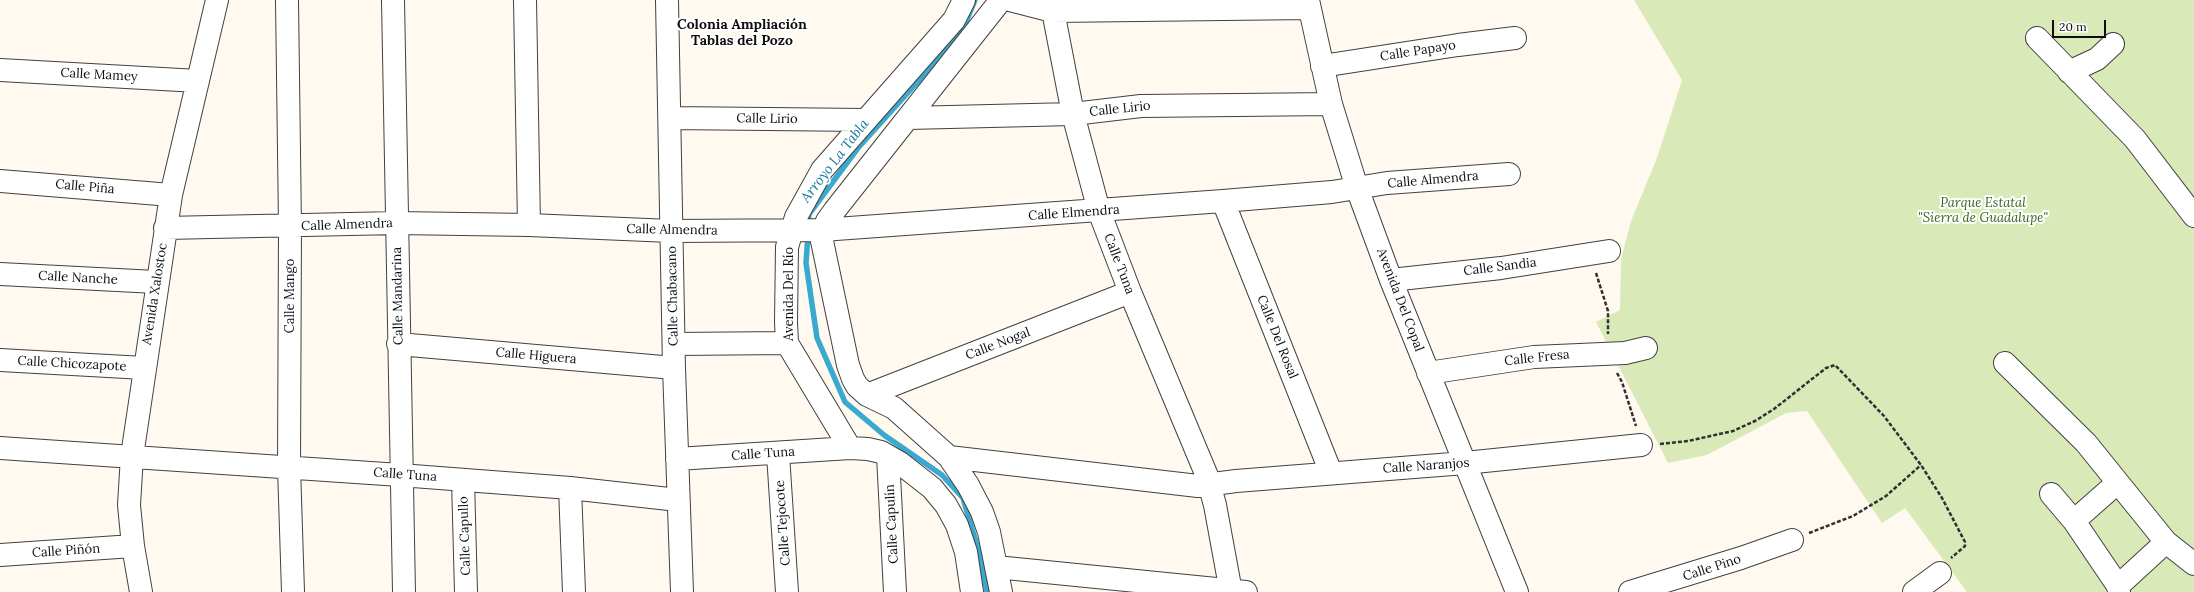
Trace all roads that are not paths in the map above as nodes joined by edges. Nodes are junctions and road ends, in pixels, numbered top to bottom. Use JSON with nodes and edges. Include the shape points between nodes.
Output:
{"nodes":[{"id":1,"x":217,"y":0,"type":"edge"},
{"id":2,"x":287,"y":0,"type":"edge"},
{"id":3,"x":392,"y":0,"type":"edge"},
{"id":4,"x":525,"y":0,"type":"edge"},
{"id":5,"x":667,"y":0,"type":"edge"},
{"id":6,"x":964,"y":0,"type":"edge"},
{"id":7,"x":1001,"y":0,"type":"edge"},
{"id":8,"x":1019,"y":1,"type":"edge"},
{"id":9,"x":1308,"y":4,"type":"edge"},
{"id":10,"x":1053,"y":11,"type":"junction"},
{"id":11,"x":1515,"y":38,"type":"dead end"},
{"id":12,"x":2037,"y":38,"type":"dead end"},
{"id":13,"x":2113,"y":44,"type":"dead end"},
{"id":14,"x":1322,"y":66,"type":"junction"},
{"id":15,"x":0,"y":70,"type":"edge"},
{"id":16,"x":2070,"y":72,"type":"junction"},
{"id":17,"x":198,"y":81,"type":"junction"},
{"id":18,"x":1331,"y":104,"type":"junction"},
{"id":19,"x":1073,"y":114,"type":"junction"},
{"id":20,"x":670,"y":118,"type":"junction"},
{"id":21,"x":908,"y":118,"type":"junction"},
{"id":22,"x":865,"y":120,"type":"junction"},
{"id":23,"x":1509,"y":174,"type":"dead end"},
{"id":24,"x":0,"y":181,"type":"edge"},
{"id":25,"x":1357,"y":188,"type":"junction"},
{"id":26,"x":171,"y":195,"type":"junction"},
{"id":27,"x":1222,"y":202,"type":"junction"},
{"id":28,"x":1099,"y":211,"type":"junction"},
{"id":29,"x":2194,"y":216,"type":"edge"},
{"id":30,"x":397,"y":223,"type":"junction"},
{"id":31,"x":529,"y":225,"type":"junction"},
{"id":32,"x":290,"y":227,"type":"junction"},
{"id":33,"x":165,"y":228,"type":"junction"},
{"id":34,"x":823,"y":230,"type":"junction"},
{"id":35,"x":671,"y":231,"type":"junction"},
{"id":36,"x":794,"y":231,"type":"junction"},
{"id":37,"x":1600,"y":253,"type":"road end"},
{"id":38,"x":0,"y":274,"type":"edge"},
{"id":39,"x":1391,"y":280,"type":"junction"},
{"id":40,"x":156,"y":282,"type":"junction"},
{"id":41,"x":1130,"y":292,"type":"junction"},
{"id":42,"x":398,"y":344,"type":"junction"},
{"id":43,"x":674,"y":344,"type":"junction"},
{"id":44,"x":787,"y":344,"type":"junction"},
{"id":45,"x":1646,"y":348,"type":"dead end"},
{"id":46,"x":0,"y":360,"type":"edge"},
{"id":47,"x":2005,"y":363,"type":"dead end"},
{"id":48,"x":144,"y":368,"type":"junction"},
{"id":49,"x":674,"y":368,"type":"junction"},
{"id":50,"x":1428,"y":373,"type":"junction"},
{"id":51,"x":867,"y":395,"type":"junction"},
{"id":52,"x":1641,"y":445,"type":"road end"},
{"id":53,"x":0,"y":448,"type":"edge"},
{"id":54,"x":850,"y":448,"type":"junction"},
{"id":55,"x":778,"y":454,"type":"junction"},
{"id":56,"x":132,"y":456,"type":"junction"},
{"id":57,"x":888,"y":456,"type":"junction"},
{"id":58,"x":949,"y":457,"type":"junction"},
{"id":59,"x":677,"y":459,"type":"junction"},
{"id":60,"x":1465,"y":464,"type":"junction"},
{"id":61,"x":289,"y":467,"type":"junction"},
{"id":62,"x":1331,"y":473,"type":"junction"},
{"id":63,"x":400,"y":475,"type":"junction"},
{"id":64,"x":463,"y":480,"type":"junction"},
{"id":65,"x":2117,"y":483,"type":"junction"},
{"id":66,"x":1210,"y":485,"type":"junction"},
{"id":67,"x":570,"y":488,"type":"junction"},
{"id":68,"x":2051,"y":494,"type":"dead end"},
{"id":69,"x":678,"y":500,"type":"junction"},
{"id":70,"x":2074,"y":521,"type":"junction"},
{"id":71,"x":1792,"y":540,"type":"road end"},
{"id":72,"x":2166,"y":542,"type":"junction"},
{"id":73,"x":133,"y":546,"type":"junction"},
{"id":74,"x":0,"y":556,"type":"edge"},
{"id":75,"x":2194,"y":564,"type":"edge"},
{"id":76,"x":996,"y":568,"type":"junction"},
{"id":77,"x":1940,"y":573,"type":"road end"},
{"id":78,"x":2118,"y":589,"type":"edge"},
{"id":79,"x":141,"y":592,"type":"edge"},
{"id":80,"x":293,"y":592,"type":"edge"},
{"id":81,"x":404,"y":592,"type":"edge"},
{"id":82,"x":466,"y":592,"type":"edge"},
{"id":83,"x":574,"y":592,"type":"edge"},
{"id":84,"x":682,"y":592,"type":"edge"},
{"id":85,"x":787,"y":592,"type":"edge"},
{"id":86,"x":895,"y":592,"type":"edge"},
{"id":87,"x":972,"y":592,"type":"edge"},
{"id":88,"x":1001,"y":592,"type":"edge"},
{"id":89,"x":1236,"y":592,"type":"edge"},
{"id":90,"x":1517,"y":592,"type":"edge"},
{"id":91,"x":1630,"y":592,"type":"edge"},
{"id":92,"x":1914,"y":592,"type":"edge"}],
"edges":[{"from":1,"to":17,"type":"street","name":"Avenida Xalostoc"},
{"from":2,"to":32,"type":"street","name":"Calle Mango"},
{"from":3,"to":30,"type":"street","name":"Calle Mandarina"},
{"from":4,"to":31,"type":"street"},
{"from":5,"to":20,"type":"street","name":"Calle Chabacano"},
{"from":6,"to":22,"type":"street","name":"Avenida Del Río","via":[[954,20]]},
{"from":7,"to":21,"type":"street"},
{"from":8,"to":10,"type":"street"},
{"from":9,"to":10,"type":"street"},
{"from":9,"to":14,"type":"street","name":"Avenida Del Copal"},
{"from":10,"to":19,"type":"street","name":"Calle Tuna"},
{"from":11,"to":14,"type":"street","name":"Calle Papayo"},
{"from":12,"to":16,"type":"street"},
{"from":13,"to":16,"type":"street","via":[[2097,59]]},
{"from":14,"to":18,"type":"street","name":"Avenida Del Copal"},
{"from":15,"to":17,"type":"street","name":"Calle Mamey"},
{"from":16,"to":29,"type":"street","via":[[2135,139]]},
{"from":17,"to":26,"type":"street","name":"Avenida Xalostoc"},
{"from":18,"to":19,"type":"street","name":"Calle Lirio","via":[[1141,106]]},
{"from":18,"to":25,"type":"street","name":"Avenida Del Copal"},
{"from":19,"to":21,"type":"street","name":"Calle Lirio"},
{"from":19,"to":28,"type":"street","name":"Calle Tuna"},
{"from":20,"to":22,"type":"street","name":"Calle Lirio"},
{"from":20,"to":35,"type":"street","name":"Calle Chabacano"},
{"from":21,"to":34,"type":"street","via":[[835,210]]},
{"from":22,"to":36,"type":"street","name":"Avenida Del Río","via":[[822,170]]},
{"from":23,"to":25,"type":"street","name":"Calle Almendra","via":[[1387,183]]},
{"from":24,"to":26,"type":"street","name":"Calle Piña"},
{"from":25,"to":27,"type":"street","name":"Calle Elmendra"},
{"from":25,"to":39,"type":"street","name":"Avenida Del Copal"},
{"from":26,"to":33,"type":"street","name":"Avenida Xalostoc"},
{"from":27,"to":28,"type":"street","name":"Calle Elmendra"},
{"from":27,"to":62,"type":"street","name":"Calle Del Rosal"},
{"from":28,"to":34,"type":"street","name":"Calle Elmendra"},
{"from":28,"to":41,"type":"street","name":"Calle Tuna"},
{"from":30,"to":31,"type":"street","name":"Calle Almendra"},
{"from":30,"to":32,"type":"street","name":"Calle Almendra"},
{"from":30,"to":42,"type":"street","name":"Calle Mandarina"},
{"from":31,"to":35,"type":"street","name":"Calle Almendra"},
{"from":32,"to":33,"type":"street","name":"Calle Almendra"},
{"from":32,"to":61,"type":"street","name":"Calle Mango"},
{"from":33,"to":40,"type":"street","name":"Avenida Xalostoc"},
{"from":34,"to":36,"type":"street","name":"Calle Elmendra"},
{"from":34,"to":51,"type":"street","via":[[822,251],[848,365],[857,386]]},
{"from":35,"to":36,"type":"street","name":"Calle Almendra"},
{"from":35,"to":43,"type":"street","name":"Calle Chabacano"},
{"from":36,"to":44,"type":"street","name":"Avenida Del Río","via":[[787,247]]},
{"from":37,"to":39,"type":"street","name":"Calle Sandia","via":[[1500,268]]},
{"from":38,"to":40,"type":"street","name":"Calle Nanche"},
{"from":39,"to":50,"type":"street","name":"Avenida Del Copal"},
{"from":40,"to":48,"type":"street","name":"Avenida Xalostoc"},
{"from":41,"to":51,"type":"street","name":"Calle Nogal"},
{"from":41,"to":66,"type":"street","name":"Calle Tuna"},
{"from":42,"to":49,"type":"street","name":"Calle Higuera"},
{"from":42,"to":63,"type":"street","name":"Calle Mandarina"},
{"from":43,"to":44,"type":"street"},
{"from":43,"to":49,"type":"street","name":"Calle Chabacano"},
{"from":44,"to":54,"type":"street","name":"Avenida Del Río"},
{"from":45,"to":50,"type":"street","name":"Calle Fresa","via":[[1625,353],[1534,357]]},
{"from":46,"to":48,"type":"street","name":"Calle Chicozapote"},
{"from":47,"to":65,"type":"street","via":[[2086,442]]},
{"from":48,"to":56,"type":"street","name":"Avenida Xalostoc"},
{"from":49,"to":59,"type":"street","name":"Calle Chabacano"},
{"from":50,"to":60,"type":"street","name":"Avenida Del Copal"},
{"from":51,"to":58,"type":"street","via":[[894,408]]},
{"from":52,"to":60,"type":"street","name":"Calle Naranjos"},
{"from":53,"to":56,"type":"street"},
{"from":54,"to":55,"type":"street","name":"Calle Tuna"},
{"from":54,"to":57,"type":"street","via":[[868,449]]},
{"from":55,"to":59,"type":"street","name":"Calle Tuna"},
{"from":55,"to":85,"type":"street","name":"Calle Tejocote"},
{"from":56,"to":61,"type":"street","name":"Calle Tuna"},
{"from":56,"to":73,"type":"street","name":"Avenida Xalostoc","via":[[129,505]]},
{"from":57,"to":86,"type":"street","name":"Calle Capulín"},
{"from":57,"to":87,"type":"street","via":[[932,488],[946,505],[957,525],[966,552]]},
{"from":58,"to":66,"type":"street","via":[[1188,485]]},
{"from":58,"to":76,"type":"street","via":[[982,512]]},
{"from":59,"to":69,"type":"street","name":"Calle Chabacano"},
{"from":60,"to":62,"type":"street","name":"Calle Naranjos"},
{"from":60,"to":90,"type":"street","name":"Avenida Del Copal"},
{"from":61,"to":63,"type":"street","name":"Calle Tuna"},
{"from":61,"to":80,"type":"street","name":"Calle Mango"},
{"from":62,"to":66,"type":"street","name":"Calle Naranjos"},
{"from":63,"to":64,"type":"street","name":"Calle Tuna"},
{"from":63,"to":81,"type":"street","name":"Calle Mandarina"},
{"from":64,"to":67,"type":"street","name":"Calle Tuna"},
{"from":64,"to":82,"type":"street","name":"Calle Capullo"},
{"from":65,"to":70,"type":"street"},
{"from":65,"to":72,"type":"street"},
{"from":66,"to":89,"type":"street","name":"Calle Tuna"},
{"from":67,"to":69,"type":"street","name":"Calle Tuna"},
{"from":67,"to":83,"type":"street"},
{"from":68,"to":70,"type":"street"},
{"from":69,"to":84,"type":"street","name":"Calle Chabacano"},
{"from":70,"to":78,"type":"street"},
{"from":71,"to":91,"type":"street","name":"Calle Pino","via":[[1734,561]]},
{"from":72,"to":75,"type":"street"},
{"from":72,"to":78,"type":"street"},
{"from":73,"to":74,"type":"street","name":"Calle Piñón"},
{"from":73,"to":79,"type":"street","name":"Avenida Xalostoc"},
{"from":76,"to":88,"type":"street"},
{"from":76,"to":89,"type":"street","name":"Calle Tuna"},
{"from":77,"to":92,"type":"street"}]}
